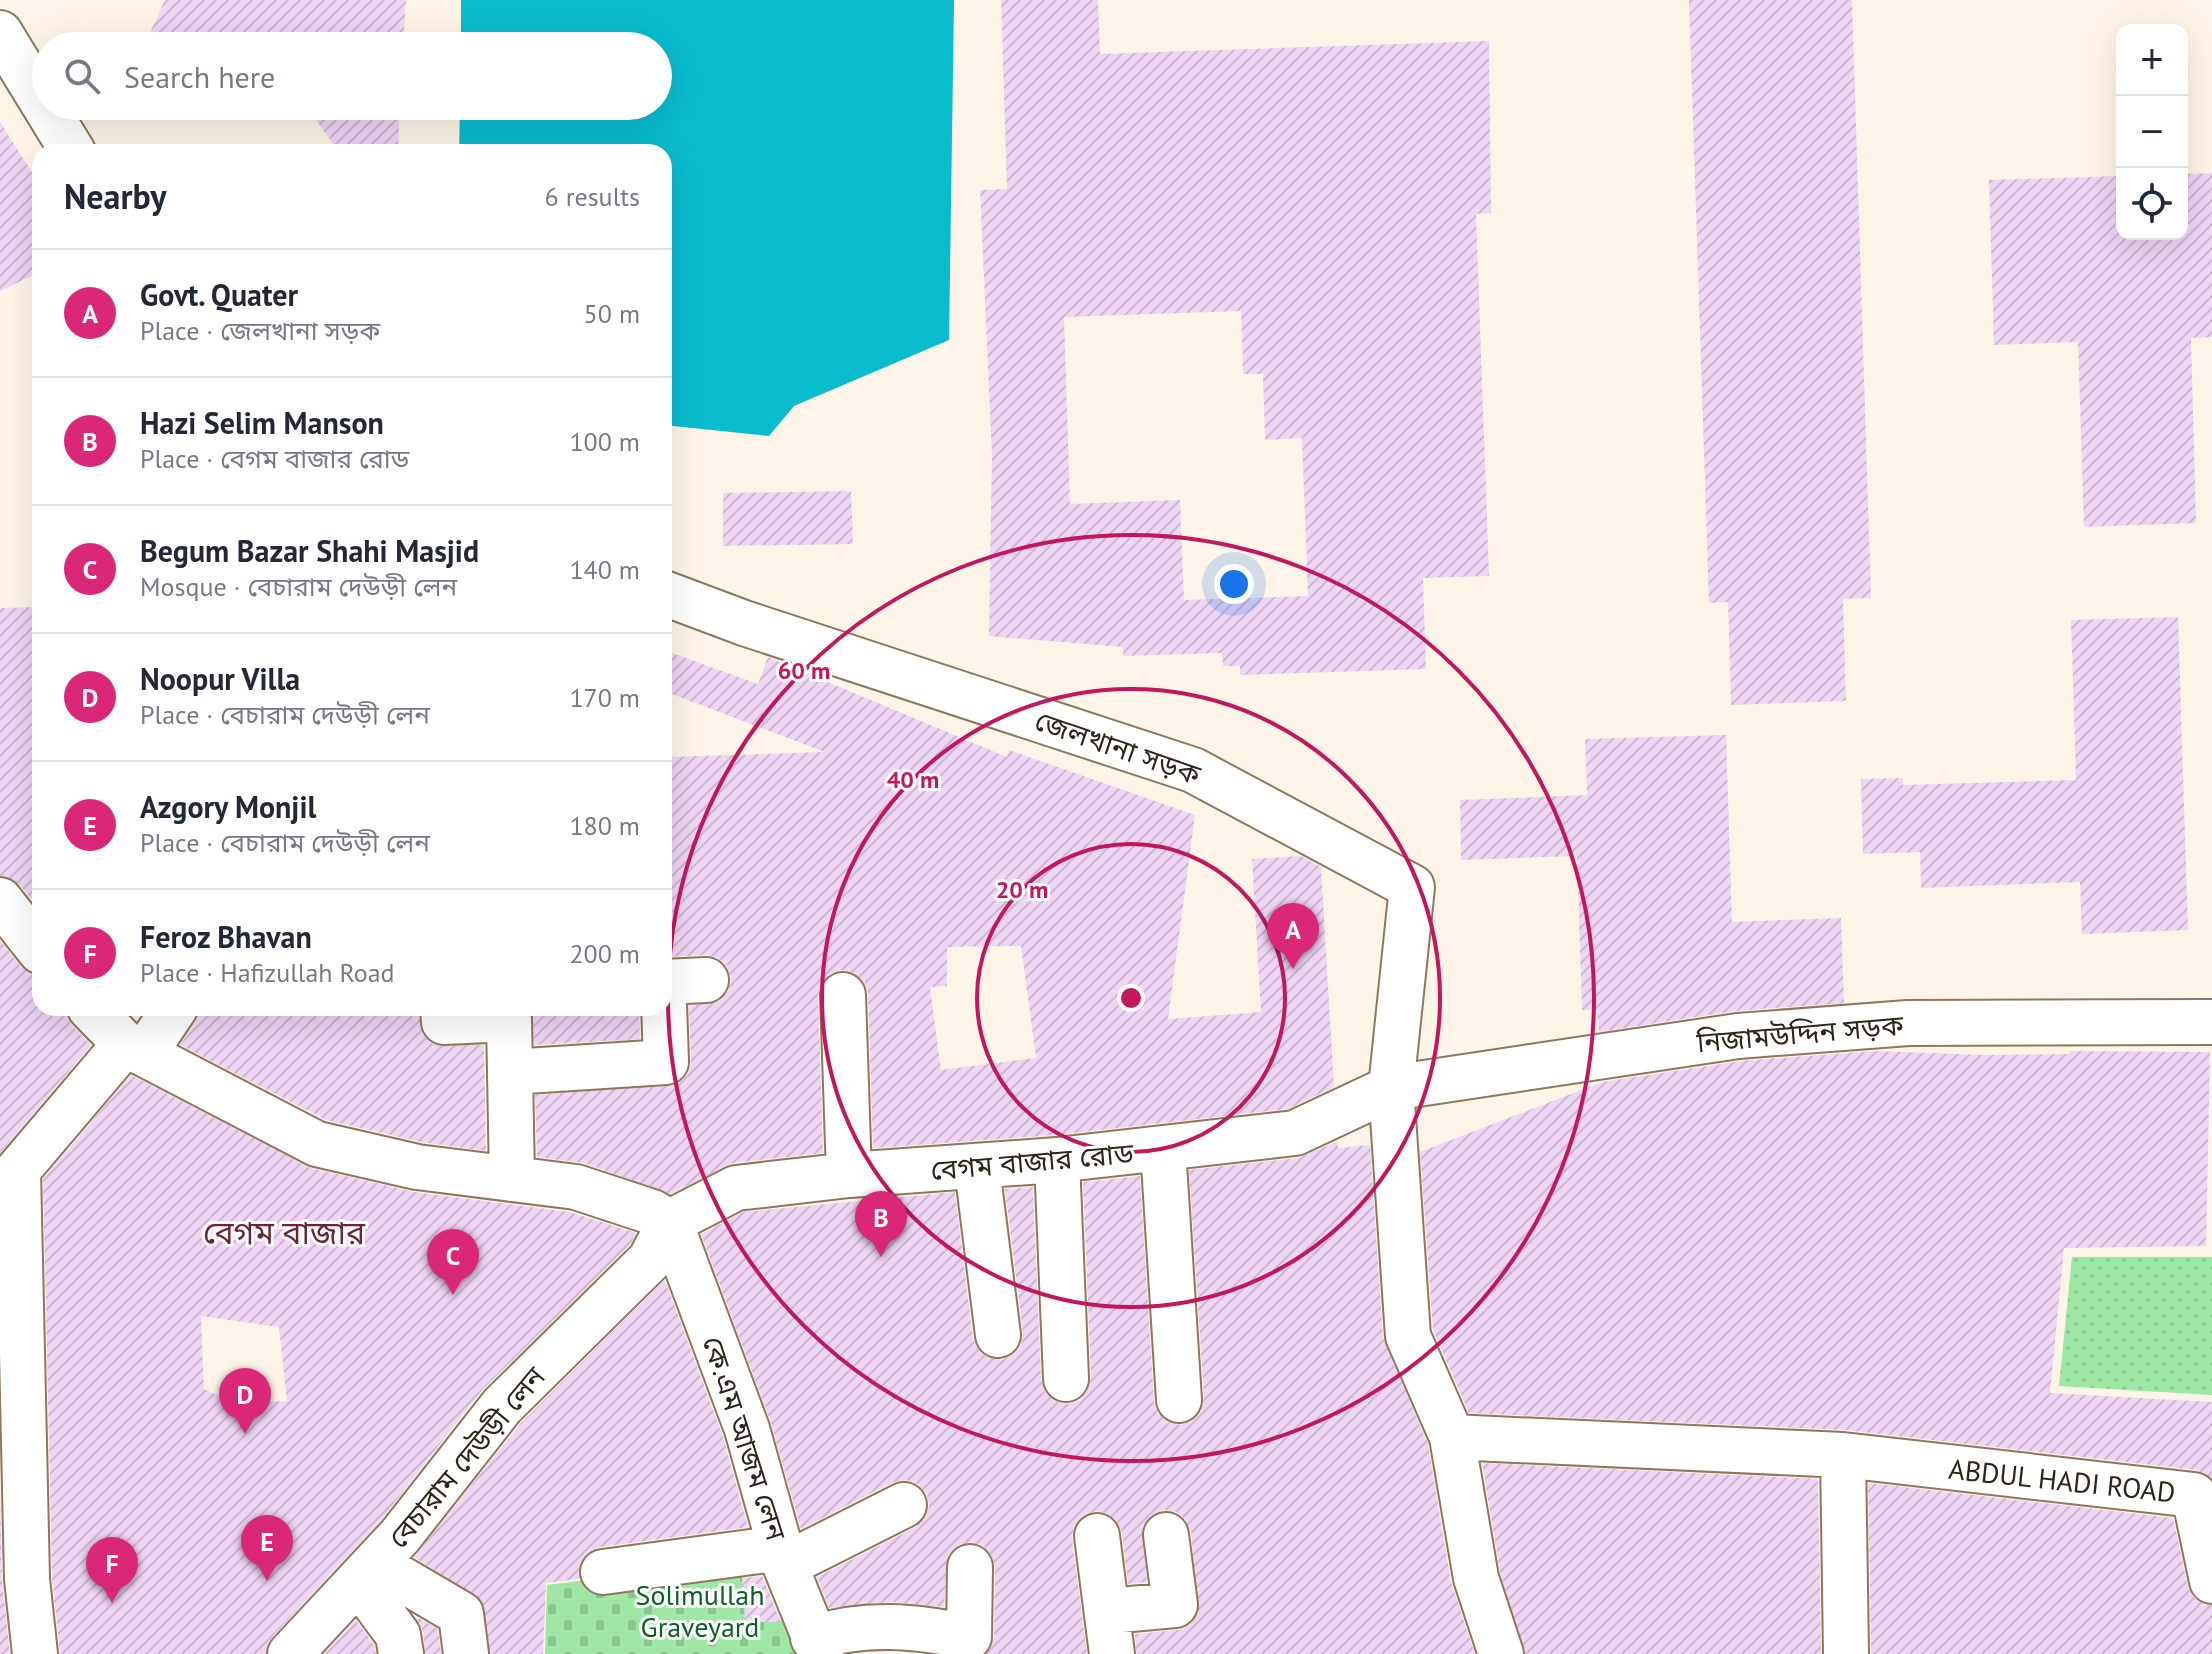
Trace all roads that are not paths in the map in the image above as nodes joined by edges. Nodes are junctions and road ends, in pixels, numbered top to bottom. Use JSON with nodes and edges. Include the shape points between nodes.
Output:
{"nodes":[{"id":1,"x":0,"y":33,"type":"edge"},
{"id":2,"x":32,"y":85,"type":"edge"},
{"id":3,"x":53,"y":120,"type":"edge"},
{"id":4,"x":68,"y":144,"type":"edge"},
{"id":5,"x":672,"y":596,"type":"edge"},
{"id":6,"x":0,"y":900,"type":"edge"},
{"id":7,"x":32,"y":941,"type":"edge"},
{"id":8,"x":843,"y":995,"type":"dead end"},
{"id":9,"x":99,"y":1016,"type":"edge"},
{"id":10,"x":167,"y":1016,"type":"edge"},
{"id":11,"x":444,"y":1016,"type":"edge"},
{"id":12,"x":664,"y":1016,"type":"edge"},
{"id":13,"x":2212,"y":1022,"type":"edge"},
{"id":14,"x":134,"y":1049,"type":"junction"},
{"id":15,"x":510,"y":1072,"type":"junction"},
{"id":16,"x":1391,"y":1088,"type":"junction"},
{"id":17,"x":1163,"y":1148,"type":"junction"},
{"id":18,"x":1057,"y":1160,"type":"junction"},
{"id":19,"x":977,"y":1168,"type":"junction"},
{"id":20,"x":849,"y":1175,"type":"junction"},
{"id":21,"x":512,"y":1179,"type":"junction"},
{"id":22,"x":670,"y":1222,"type":"junction"},
{"id":23,"x":998,"y":1335,"type":"dead end"},
{"id":24,"x":1066,"y":1379,"type":"dead end"},
{"id":25,"x":1179,"y":1400,"type":"dead end"},
{"id":26,"x":1452,"y":1437,"type":"junction"},
{"id":27,"x":1843,"y":1455,"type":"junction"},
{"id":28,"x":904,"y":1505,"type":"dead end"},
{"id":29,"x":1166,"y":1535,"type":"dead end"},
{"id":30,"x":1097,"y":1536,"type":"dead end"},
{"id":31,"x":783,"y":1557,"type":"junction"},
{"id":32,"x":970,"y":1567,"type":"dead end"},
{"id":33,"x":603,"y":1572,"type":"dead end"},
{"id":34,"x":367,"y":1573,"type":"junction"},
{"id":35,"x":14,"y":1577,"type":"edge"},
{"id":36,"x":2212,"y":1581,"type":"edge"},
{"id":37,"x":1109,"y":1611,"type":"junction"},
{"id":38,"x":817,"y":1646,"type":"edge"},
{"id":39,"x":35,"y":1654,"type":"edge"},
{"id":40,"x":291,"y":1654,"type":"edge"},
{"id":41,"x":401,"y":1654,"type":"edge"},
{"id":42,"x":466,"y":1654,"type":"edge"},
{"id":43,"x":1112,"y":1654,"type":"edge"},
{"id":44,"x":1501,"y":1654,"type":"edge"},
{"id":45,"x":1846,"y":1654,"type":"edge"}],
"edges":[{"from":1,"to":2,"type":"street"},
{"from":3,"to":4,"type":"street"},
{"from":5,"to":16,"type":"street","name":"জেলখানা সড়ক","via":[[1193,770],[1412,887]]},
{"from":6,"to":7,"type":"street"},
{"from":8,"to":20,"type":"street"},
{"from":9,"to":14,"type":"street"},
{"from":10,"to":14,"type":"street"},
{"from":11,"to":15,"type":"street","via":[[444,1022],[509,1019]]},
{"from":12,"to":15,"type":"street","via":[[666,1062]]},
{"from":13,"to":16,"type":"street","name":"নিজামউদ্দিন সড়ক","via":[[1908,1023],[1738,1036]]},
{"from":14,"to":21,"type":"street","via":[[317,1144],[417,1167]]},
{"from":14,"to":35,"type":"street","via":[[18,1170]]},
{"from":15,"to":21,"type":"street"},
{"from":16,"to":17,"type":"street","name":"বেগম বাজার রোড","via":[[1295,1133]]},
{"from":16,"to":26,"type":"street","via":[[1408,1336]]},
{"from":17,"to":18,"type":"street","name":"বেগম বাজার রোড"},
{"from":17,"to":25,"type":"street"},
{"from":18,"to":19,"type":"street","name":"বেগম বাজার রোড"},
{"from":18,"to":24,"type":"street"},
{"from":19,"to":20,"type":"street","name":"বেগম বাজার রোড"},
{"from":19,"to":23,"type":"street"},
{"from":20,"to":22,"type":"street","name":"বেগম বাজার রোড","via":[[736,1188]]},
{"from":21,"to":22,"type":"street","via":[[576,1187]]},
{"from":22,"to":31,"type":"street","name":"কে.এম আজম লেন","via":[[747,1429]]},
{"from":22,"to":34,"type":"street","name":"বেচারাম দেউড়ী লেন","via":[[650,1260],[502,1406]]},
{"from":26,"to":27,"type":"street","name":"ABDUL HADI ROAD"},
{"from":26,"to":44,"type":"street","via":[[1476,1578]]},
{"from":27,"to":36,"type":"street","name":"ABDUL HADI ROAD","via":[[2194,1495]]},
{"from":27,"to":45,"type":"street"},
{"from":28,"to":31,"type":"street"},
{"from":29,"to":37,"type":"street","via":[[1175,1605]]},
{"from":30,"to":37,"type":"street"},
{"from":31,"to":33,"type":"street"},
{"from":31,"to":38,"type":"street","name":"কে.এম আজম লেন"},
{"from":32,"to":38,"type":"street","via":[[969,1637],[901,1624],[834,1631]]},
{"from":34,"to":40,"type":"street","name":"বেচারাম দেউড়ী লেন"},
{"from":34,"to":41,"type":"street","via":[[398,1635]]},
{"from":34,"to":42,"type":"street","via":[[461,1614]]},
{"from":35,"to":39,"type":"street"},
{"from":37,"to":43,"type":"street"}]}
